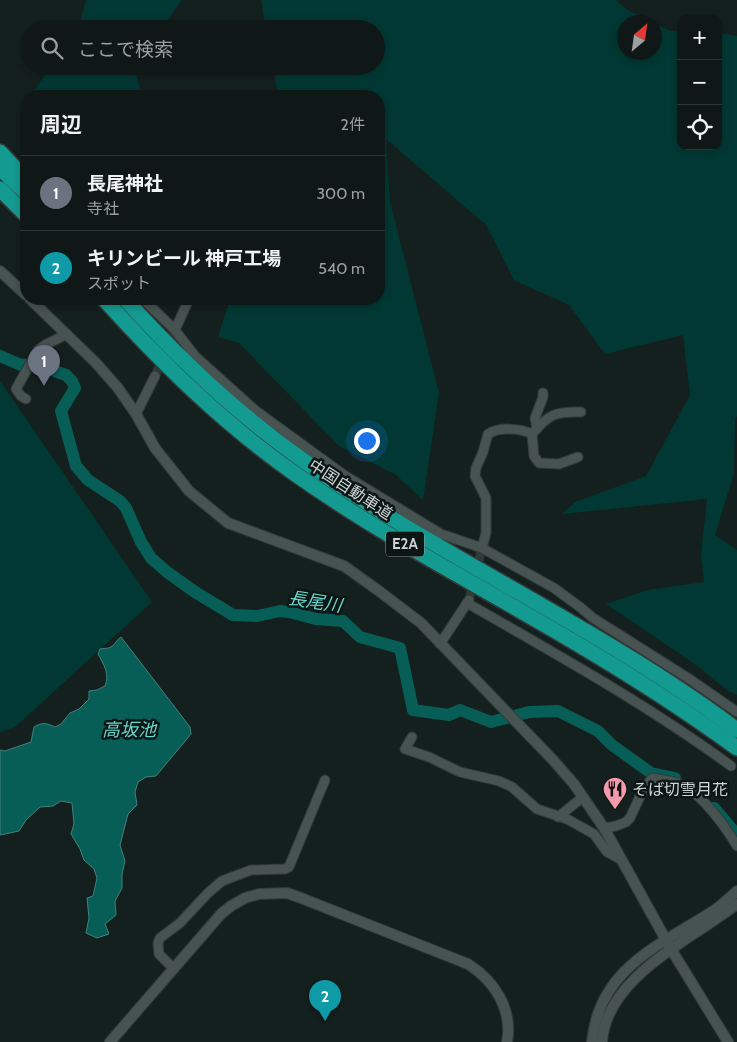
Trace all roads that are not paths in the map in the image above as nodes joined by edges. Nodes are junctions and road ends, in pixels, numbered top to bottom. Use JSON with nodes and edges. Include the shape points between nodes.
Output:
{"nodes":[{"id":1,"x":0,"y":152,"type":"edge"},
{"id":2,"x":0,"y":168,"type":"edge"},
{"id":3,"x":20,"y":174,"type":"edge"},
{"id":4,"x":20,"y":187,"type":"edge"},
{"id":5,"x":0,"y":189,"type":"edge"},
{"id":6,"x":20,"y":209,"type":"edge"},
{"id":7,"x":0,"y":271,"type":"edge"},
{"id":8,"x":20,"y":289,"type":"edge"},
{"id":9,"x":36,"y":305,"type":"edge"},
{"id":10,"x":110,"y":305,"type":"edge"},
{"id":11,"x":131,"y":305,"type":"edge"},
{"id":12,"x":149,"y":305,"type":"edge"},
{"id":13,"x":186,"y":305,"type":"edge"},
{"id":14,"x":175,"y":330,"type":"junction"},
{"id":15,"x":67,"y":334,"type":"junction"},
{"id":16,"x":155,"y":376,"type":"tunnel mouth"},
{"id":17,"x":543,"y":393,"type":"dead end"},
{"id":18,"x":26,"y":399,"type":"dead end"},
{"id":19,"x":580,"y":412,"type":"dead end"},
{"id":20,"x":136,"y":414,"type":"junction"},
{"id":21,"x":534,"y":432,"type":"junction"},
{"id":22,"x":578,"y":456,"type":"dead end"},
{"id":23,"x":482,"y":548,"type":"junction"},
{"id":24,"x":440,"y":644,"type":"junction"},
{"id":25,"x":737,"y":712,"type":"edge"},
{"id":26,"x":737,"y":730,"type":"edge"},
{"id":27,"x":412,"y":737,"type":"dead end"},
{"id":28,"x":737,"y":748,"type":"edge"},
{"id":29,"x":731,"y":766,"type":"dead end"},
{"id":30,"x":325,"y":780,"type":"dead end"},
{"id":31,"x":583,"y":797,"type":"junction"},
{"id":32,"x":558,"y":817,"type":"junction"},
{"id":33,"x":604,"y":828,"type":"junction"},
{"id":34,"x":737,"y":846,"type":"edge"},
{"id":35,"x":620,"y":859,"type":"junction"},
{"id":36,"x":737,"y":891,"type":"edge"},
{"id":37,"x":737,"y":904,"type":"edge"},
{"id":38,"x":668,"y":944,"type":"junction"},
{"id":39,"x":174,"y":969,"type":"junction"},
{"id":40,"x":110,"y":1042,"type":"edge"},
{"id":41,"x":507,"y":1042,"type":"edge"},
{"id":42,"x":592,"y":1042,"type":"edge"},
{"id":43,"x":602,"y":1042,"type":"edge"},
{"id":44,"x":728,"y":1042,"type":"edge"}],
"edges":[{"from":1,"to":3,"type":"highway"},
{"from":2,"to":4,"type":"highway"},
{"from":5,"to":6,"type":"highway"},
{"from":7,"to":8,"type":"street"},
{"from":9,"to":15,"type":"street"},
{"from":10,"to":28,"type":"highway","name":"中国自動車道","number":"E2A","via":[[184,383],[237,430],[294,473],[360,517],[635,678]]},
{"from":11,"to":26,"type":"highway","name":"中国自動車道","number":"E2A","via":[[220,395],[304,461],[407,528],[664,679]]},
{"from":12,"to":14,"type":"street"},
{"from":13,"to":14,"type":"street"},
{"from":14,"to":23,"type":"street","via":[[195,356],[256,411],[344,475],[441,534]]},
{"from":15,"to":18,"type":"street","via":[[45,344],[35,355],[16,389]]},
{"from":15,"to":20,"type":"street","via":[[118,388]]},
{"from":16,"to":20,"type":"street"},
{"from":17,"to":21,"type":"street"},
{"from":19,"to":21,"type":"street","via":[[552,415]]},
{"from":20,"to":24,"type":"street","via":[[172,471],[189,491],[228,523],[344,566],[421,623]]},
{"from":21,"to":22,"type":"street","via":[[534,456],[539,463],[559,464]]},
{"from":21,"to":23,"type":"street","via":[[501,429],[488,434],[476,468],[476,476],[486,498],[486,533]]},
{"from":23,"to":25,"type":"street","via":[[554,588],[593,618]]},
{"from":24,"to":29,"type":"street","via":[[468,601],[594,676]]},
{"from":24,"to":31,"type":"street","via":[[553,760]]},
{"from":27,"to":32,"type":"street","via":[[405,749],[460,772],[499,781],[512,787],[537,810]]},
{"from":30,"to":39,"type":"street","via":[[289,867],[251,870],[222,882],[160,938],[159,954]]},
{"from":31,"to":32,"type":"street"},
{"from":31,"to":33,"type":"street"},
{"from":32,"to":35,"type":"street","via":[[594,834],[607,852]]},
{"from":33,"to":34,"type":"street","via":[[630,818],[652,778],[683,785],[727,829]]},
{"from":33,"to":35,"type":"street"},
{"from":35,"to":38,"type":"street"},
{"from":36,"to":38,"type":"street"},
{"from":37,"to":38,"type":"street","via":[[719,918]]},
{"from":38,"to":42,"type":"street","via":[[629,967],[610,989],[593,1025]]},
{"from":38,"to":43,"type":"street","via":[[630,983],[614,1006]]},
{"from":38,"to":44,"type":"street"},
{"from":39,"to":40,"type":"street"},
{"from":39,"to":41,"type":"street","via":[[231,906],[259,894],[287,893],[432,949],[477,970],[501,998],[508,1024]]}]}
